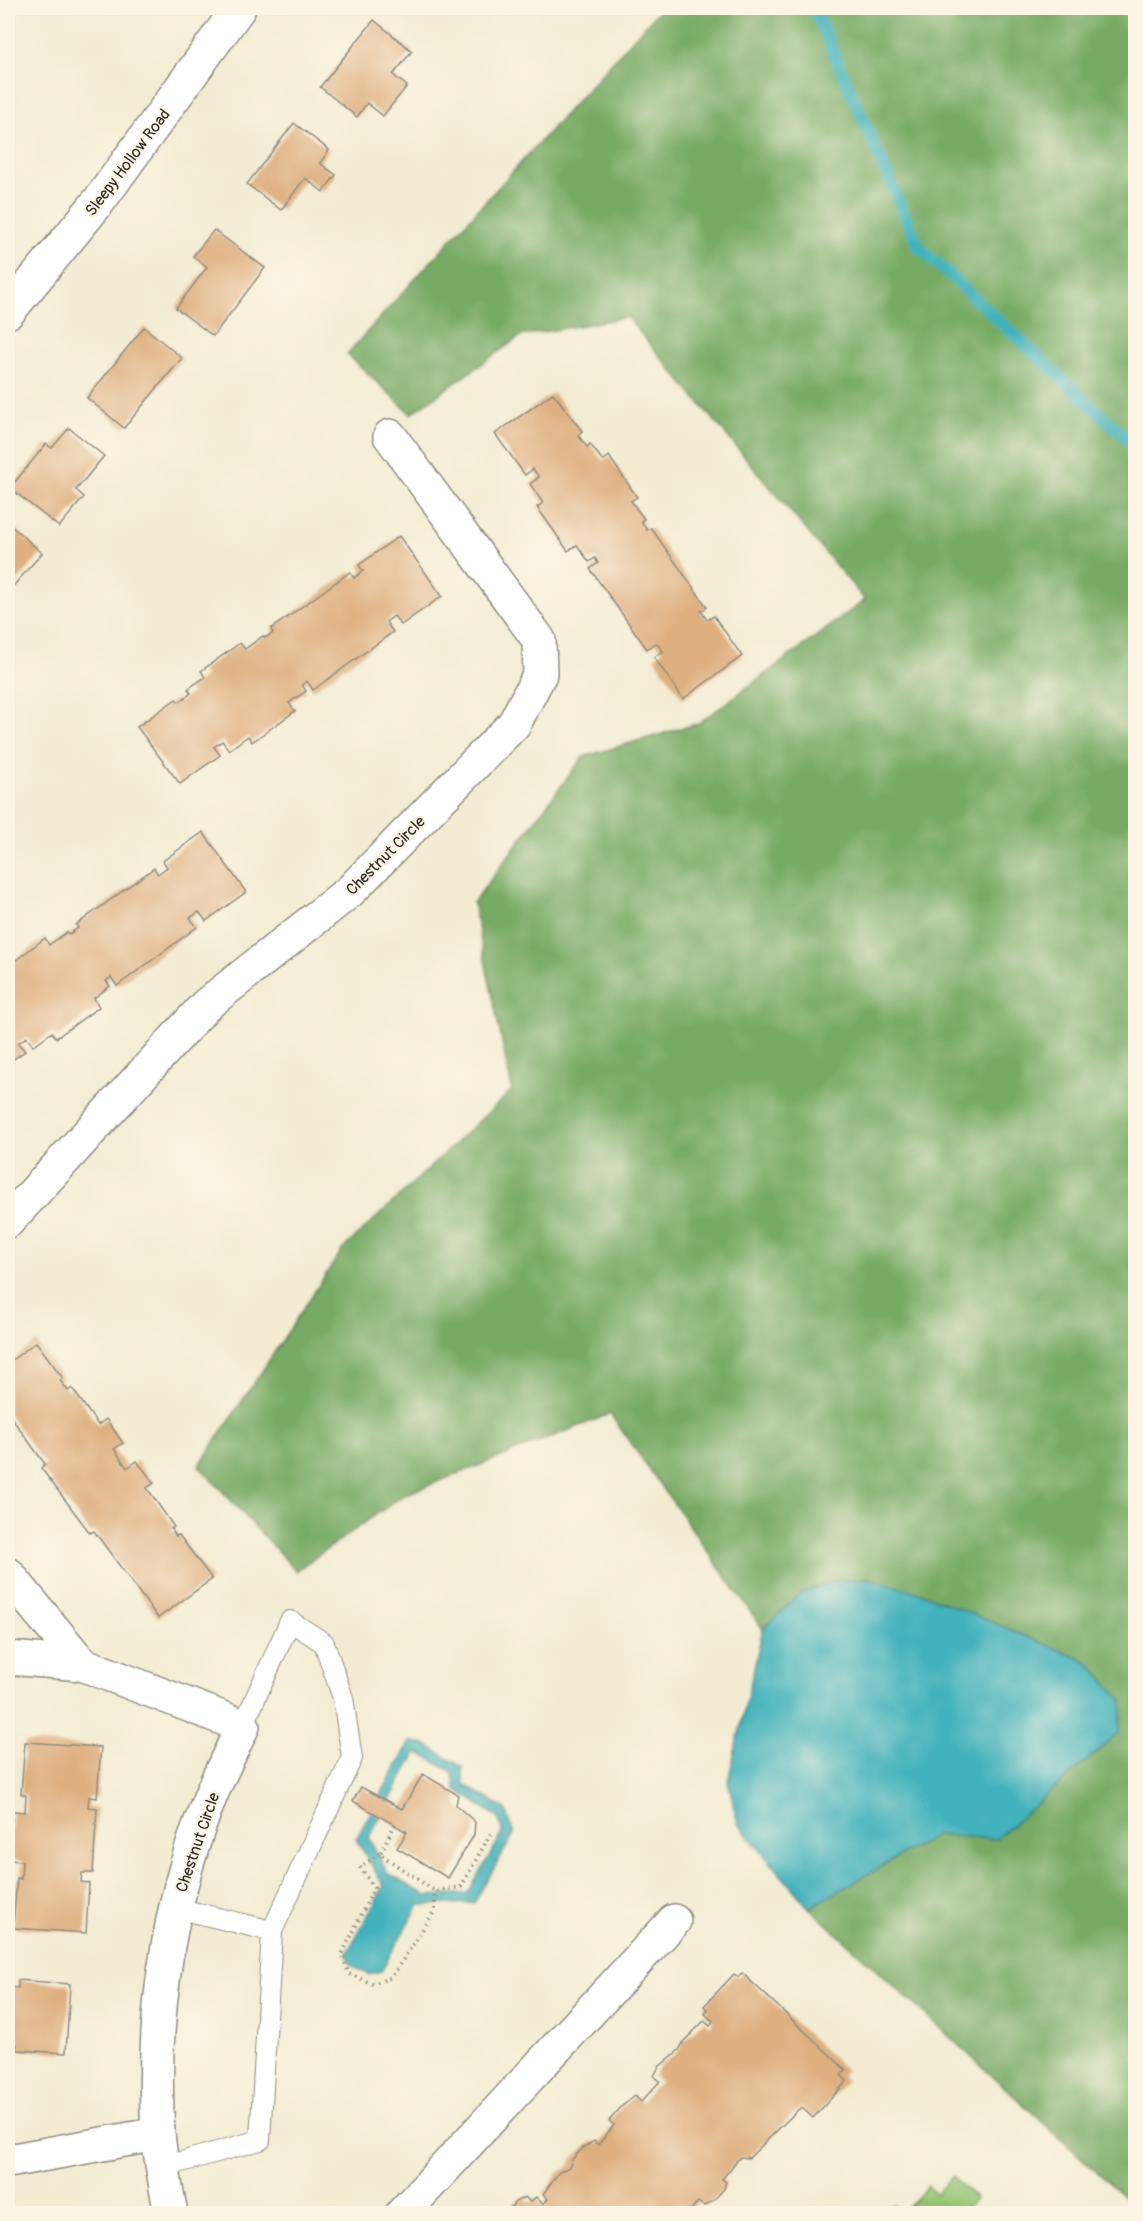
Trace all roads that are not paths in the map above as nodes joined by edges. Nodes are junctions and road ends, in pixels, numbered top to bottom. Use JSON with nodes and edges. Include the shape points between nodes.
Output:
{"nodes":[{"id":1,"x":239,"y":8,"type":"edge"},
{"id":2,"x":8,"y":312,"type":"edge"},
{"id":3,"x":390,"y":436,"type":"dead end"},
{"id":4,"x":8,"y":1221,"type":"edge"},
{"id":5,"x":8,"y":1574,"type":"edge"},
{"id":6,"x":8,"y":1658,"type":"edge"},
{"id":7,"x":82,"y":1664,"type":"junction"},
{"id":8,"x":243,"y":1726,"type":"junction"},
{"id":9,"x":176,"y":1908,"type":"junction"},
{"id":10,"x":674,"y":1922,"type":"dead end"},
{"id":11,"x":272,"y":1931,"type":"junction"},
{"id":12,"x":158,"y":2134,"type":"junction"},
{"id":13,"x":8,"y":2161,"type":"edge"},
{"id":14,"x":163,"y":2167,"type":"junction"},
{"id":15,"x":171,"y":2214,"type":"edge"},
{"id":16,"x":402,"y":2214,"type":"edge"}],
"edges":[{"from":1,"to":2,"type":"street","name":"Sleepy Hollow Road","via":[[99,201]]},
{"from":3,"to":4,"type":"street","name":"Chestnut Circle","via":[[539,640],[540,674],[514,724],[350,891],[206,1005]]},
{"from":5,"to":7,"type":"street"},
{"from":6,"to":7,"type":"street"},
{"from":7,"to":8,"type":"street"},
{"from":8,"to":9,"type":"street","name":"Chestnut Circle","via":[[207,1805]]},
{"from":8,"to":11,"type":"lane","via":[[290,1621],[324,1643],[343,1698],[352,1758]]},
{"from":9,"to":11,"type":"lane"},
{"from":9,"to":12,"type":"street","name":"Chestnut Circle","via":[[163,1979]]},
{"from":10,"to":16,"type":"street"},
{"from":11,"to":14,"type":"lane","via":[[260,2140]]},
{"from":12,"to":13,"type":"street"},
{"from":12,"to":14,"type":"street","name":"Chestnut Circle"},
{"from":14,"to":15,"type":"street","name":"Chestnut Circle"}]}
